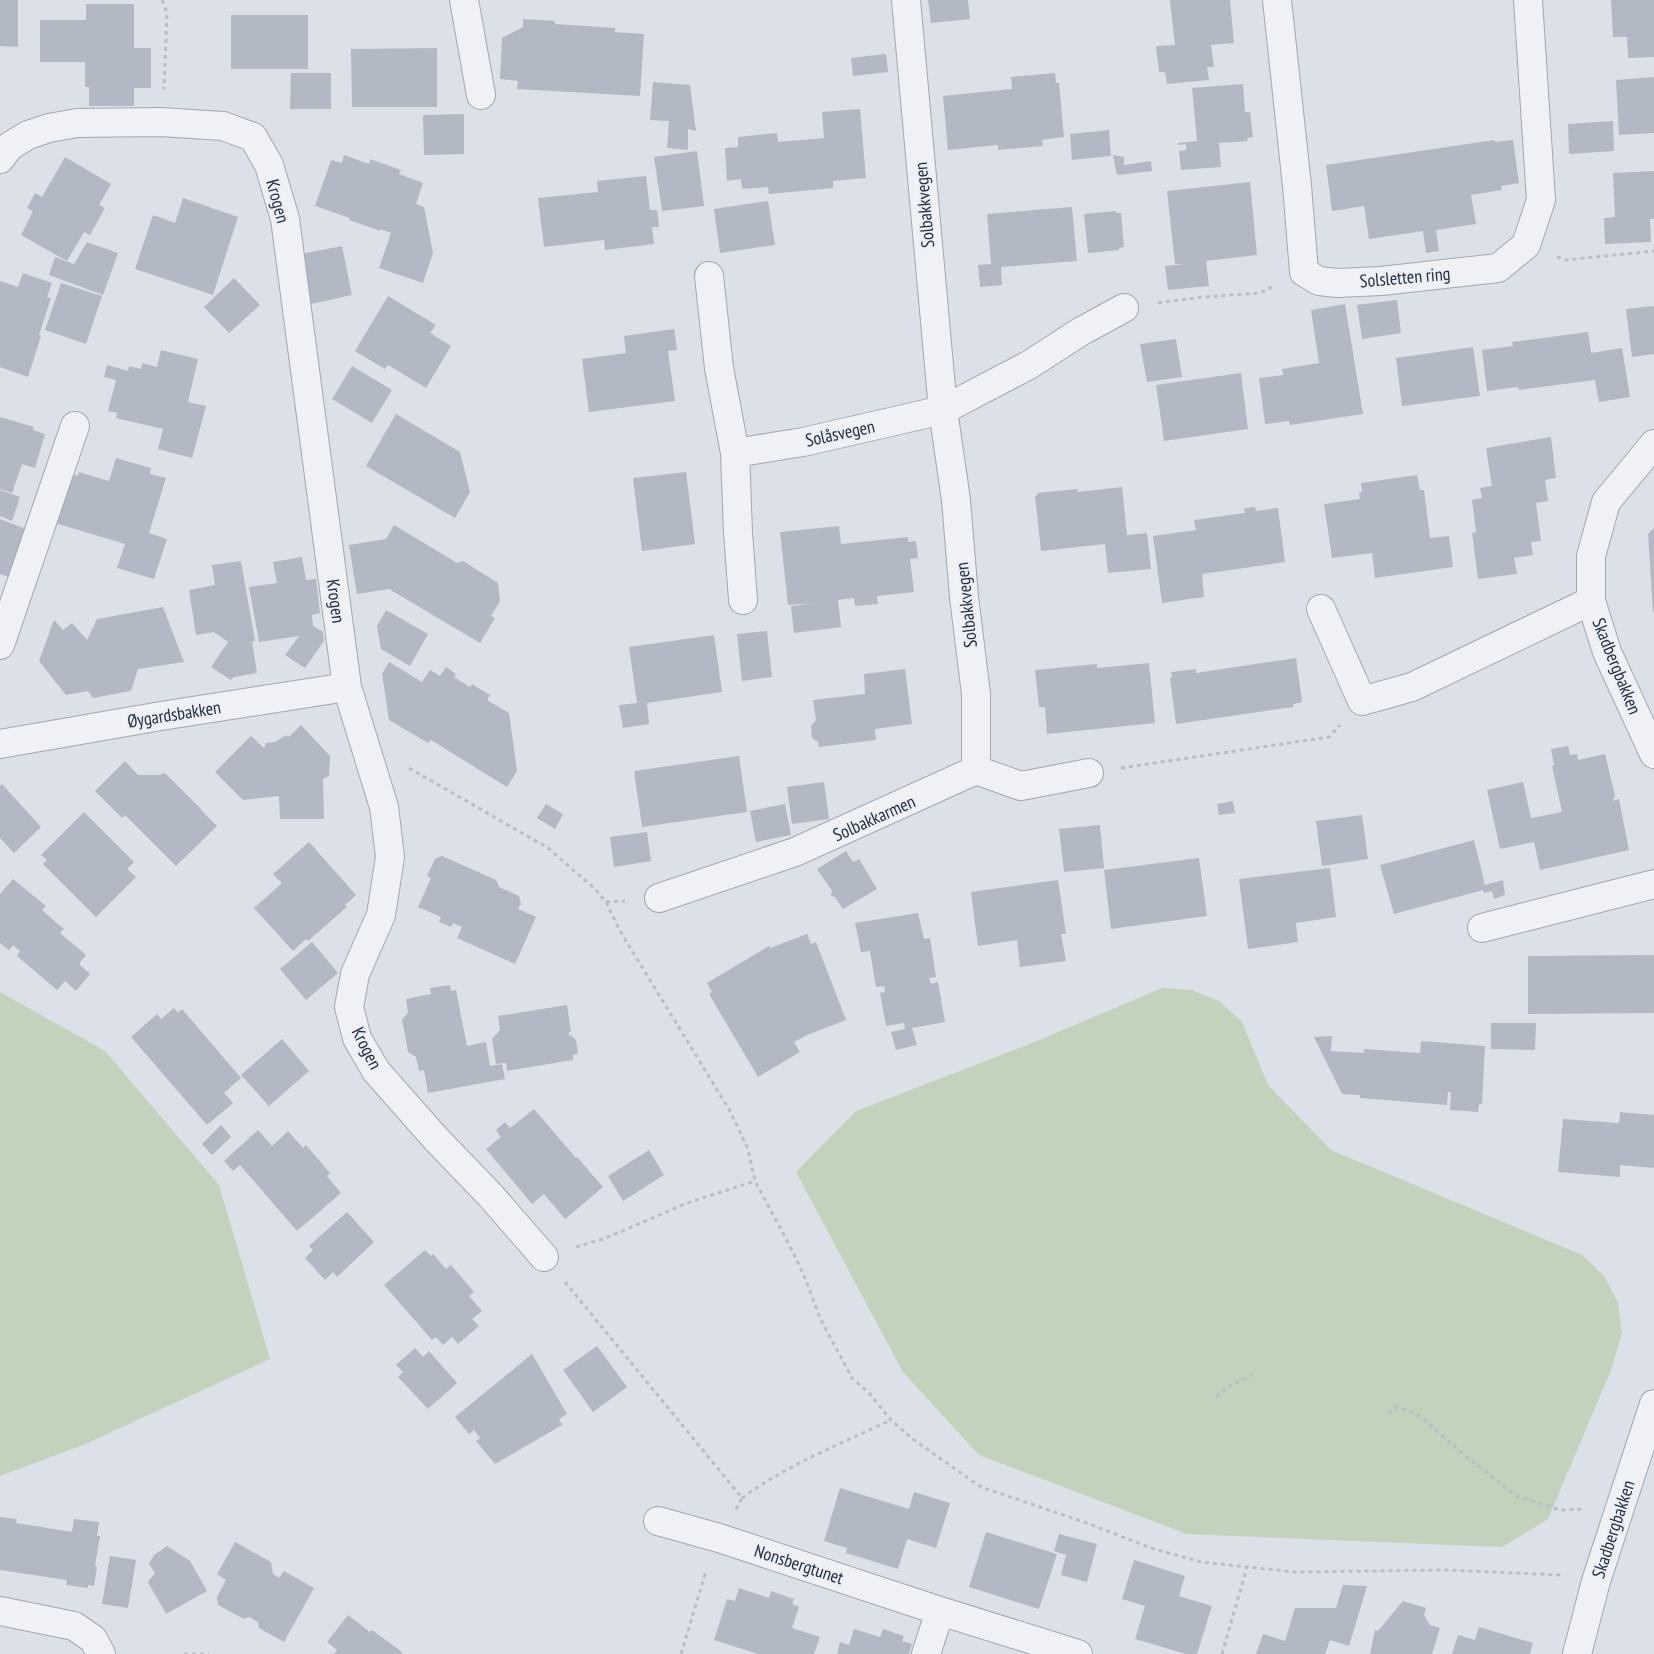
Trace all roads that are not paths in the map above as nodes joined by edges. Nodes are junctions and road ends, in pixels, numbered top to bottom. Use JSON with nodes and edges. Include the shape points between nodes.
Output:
{"nodes":[{"id":1,"x":464,"y":0,"type":"edge"},
{"id":2,"x":906,"y":0,"type":"edge"},
{"id":3,"x":1276,"y":0,"type":"edge"},
{"id":4,"x":1528,"y":0,"type":"edge"},
{"id":5,"x":481,"y":96,"type":"dead end"},
{"id":6,"x":0,"y":159,"type":"edge"},
{"id":7,"x":709,"y":276,"type":"dead end"},
{"id":8,"x":1124,"y":308,"type":"road end"},
{"id":9,"x":943,"y":410,"type":"junction"},
{"id":10,"x":75,"y":426,"type":"dead end"},
{"id":11,"x":1654,"y":444,"type":"edge"},
{"id":12,"x":735,"y":453,"type":"junction"},
{"id":13,"x":743,"y":600,"type":"dead end"},
{"id":14,"x":1591,"y":601,"type":"junction"},
{"id":15,"x":1321,"y":609,"type":"dead end"},
{"id":16,"x":0,"y":645,"type":"edge"},
{"id":17,"x":348,"y":687,"type":"junction"},
{"id":18,"x":0,"y":744,"type":"edge"},
{"id":19,"x":1654,"y":754,"type":"edge"},
{"id":20,"x":976,"y":770,"type":"junction"},
{"id":21,"x":1089,"y":773,"type":"road end"},
{"id":22,"x":1654,"y":884,"type":"edge"},
{"id":23,"x":659,"y":898,"type":"dead end"},
{"id":24,"x":1482,"y":928,"type":"dead end"},
{"id":25,"x":544,"y":1257,"type":"road end"},
{"id":26,"x":1654,"y":1404,"type":"edge"},
{"id":27,"x":658,"y":1521,"type":"dead end"},
{"id":28,"x":0,"y":1611,"type":"edge"},
{"id":29,"x":940,"y":1611,"type":"junction"},
{"id":30,"x":101,"y":1654,"type":"edge"},
{"id":31,"x":926,"y":1654,"type":"edge"},
{"id":32,"x":1078,"y":1654,"type":"edge"},
{"id":33,"x":1577,"y":1654,"type":"edge"}],
"edges":[{"from":1,"to":5,"type":"street"},
{"from":2,"to":9,"type":"street","name":"Solbakkvegen"},
{"from":3,"to":4,"type":"street","name":"Solsletten ring","via":[[1304,272],[1319,281],[1337,283],[1498,268],[1526,246],[1541,200]]},
{"from":6,"to":17,"type":"street","name":"Krogen","via":[[10,146],[28,135],[76,123],[160,122],[222,126],[253,137],[269,165],[285,219]]},
{"from":7,"to":12,"type":"street","via":[[718,368]]},
{"from":8,"to":9,"type":"street","via":[[1029,365]]},
{"from":9,"to":12,"type":"street","name":"Solåsvegen","via":[[803,442]]},
{"from":9,"to":20,"type":"street","name":"Solbakkvegen","via":[[956,500],[976,694]]},
{"from":10,"to":16,"type":"street"},
{"from":11,"to":14,"type":"street","name":"Skadbergbakken","via":[[1606,502],[1591,556]]},
{"from":12,"to":13,"type":"street"},
{"from":14,"to":15,"type":"street","via":[[1412,686],[1362,701]]},
{"from":14,"to":19,"type":"street","name":"Skadbergbakken","via":[[1607,652]]},
{"from":17,"to":18,"type":"street","name":"Øygardsbakken"},
{"from":17,"to":25,"type":"street","name":"Krogen","via":[[384,807],[390,857],[381,914],[355,974],[349,1007],[357,1038],[376,1071]]},
{"from":20,"to":21,"type":"street","via":[[1020,786]]},
{"from":20,"to":23,"type":"street","name":"Solbakkarmen","via":[[795,852]]},
{"from":22,"to":24,"type":"street"},
{"from":26,"to":33,"type":"street","name":"Skadbergbakken","via":[[1596,1581]]},
{"from":27,"to":29,"type":"street","name":"Nonsbergtunet"},
{"from":28,"to":30,"type":"street","via":[[74,1626],[93,1639]]},
{"from":29,"to":31,"type":"street"},
{"from":29,"to":32,"type":"street","name":"Nonsbergtunet"}]}
